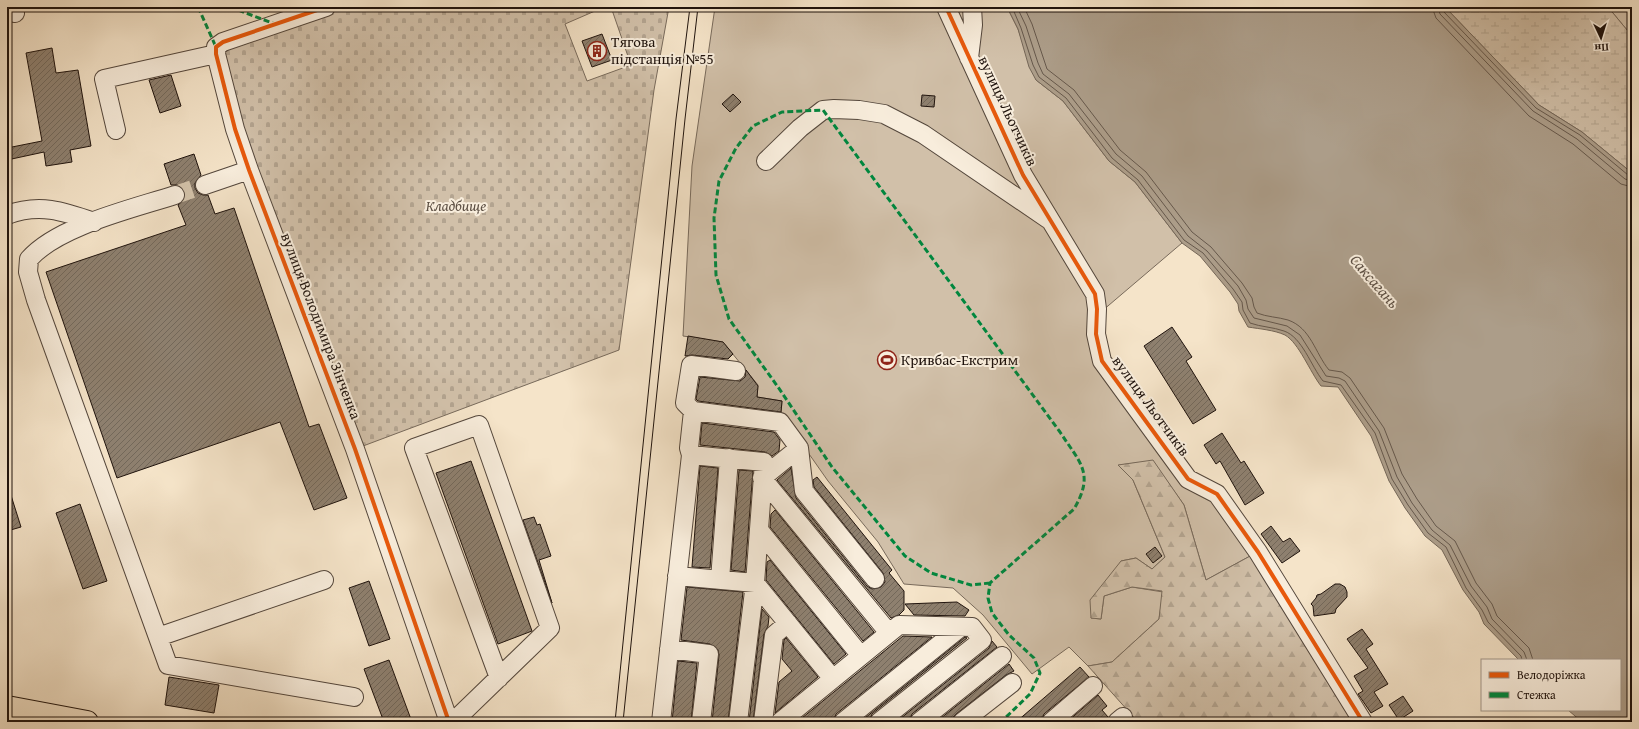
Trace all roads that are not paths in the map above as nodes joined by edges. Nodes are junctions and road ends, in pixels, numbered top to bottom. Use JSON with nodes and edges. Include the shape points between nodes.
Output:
{"nodes":[{"id":1,"x":326,"y":7,"type":"edge"},
{"id":2,"x":946,"y":7,"type":"edge"},
{"id":3,"x":972,"y":7,"type":"edge"},
{"id":4,"x":216,"y":54,"type":"junction"},
{"id":5,"x":970,"y":58,"type":"junction"},
{"id":6,"x":116,"y":130,"type":"dead end"},
{"id":7,"x":766,"y":161,"type":"dead end"},
{"id":8,"x":249,"y":170,"type":"junction"},
{"id":9,"x":205,"y":185,"type":"tunnel mouth"},
{"id":10,"x":175,"y":195,"type":"tunnel mouth"},
{"id":11,"x":7,"y":215,"type":"edge"},
{"id":12,"x":94,"y":222,"type":"junction"},
{"id":13,"x":1052,"y":222,"type":"junction"},
{"id":14,"x":736,"y":371,"type":"dead end"},
{"id":15,"x":692,"y":411,"type":"junction"},
{"id":16,"x":798,"y":448,"type":"junction"},
{"id":17,"x":691,"y":455,"type":"junction"},
{"id":18,"x":729,"y":458,"type":"junction"},
{"id":19,"x":762,"y":478,"type":"junction"},
{"id":20,"x":759,"y":530,"type":"junction"},
{"id":21,"x":677,"y":576,"type":"junction"},
{"id":22,"x":875,"y":579,"type":"dead end"},
{"id":23,"x":324,"y":580,"type":"dead end"},
{"id":24,"x":720,"y":580,"type":"junction"},
{"id":25,"x":755,"y":583,"type":"junction"},
{"id":26,"x":788,"y":623,"type":"junction"},
{"id":27,"x":961,"y":627,"type":"junction"},
{"id":28,"x":890,"y":633,"type":"junction"},
{"id":29,"x":158,"y":637,"type":"junction"},
{"id":30,"x":669,"y":649,"type":"junction"},
{"id":31,"x":861,"y":656,"type":"junction"},
{"id":32,"x":1002,"y":656,"type":"dead end"},
{"id":33,"x":498,"y":678,"type":"junction"},
{"id":34,"x":833,"y":679,"type":"junction"},
{"id":35,"x":1012,"y":683,"type":"dead end"},
{"id":36,"x":1094,"y":686,"type":"dead end"},
{"id":37,"x":354,"y":697,"type":"dead end"},
{"id":38,"x":7,"y":707,"type":"edge"},
{"id":39,"x":87,"y":722,"type":"edge"},
{"id":40,"x":449,"y":722,"type":"edge"},
{"id":41,"x":453,"y":722,"type":"edge"},
{"id":42,"x":661,"y":722,"type":"edge"},
{"id":43,"x":701,"y":722,"type":"edge"},
{"id":44,"x":738,"y":722,"type":"edge"},
{"id":45,"x":763,"y":722,"type":"edge"},
{"id":46,"x":780,"y":722,"type":"edge"},
{"id":47,"x":843,"y":722,"type":"edge"},
{"id":48,"x":879,"y":722,"type":"edge"},
{"id":49,"x":919,"y":722,"type":"edge"},
{"id":50,"x":962,"y":722,"type":"edge"},
{"id":51,"x":1051,"y":722,"type":"edge"},
{"id":52,"x":1363,"y":722,"type":"edge"}],
"edges":[{"from":1,"to":4,"type":"street","via":[[223,42],[216,47]]},
{"from":2,"to":5,"type":"street","name":"вулиця Льотчиків"},
{"from":3,"to":5,"type":"street"},
{"from":4,"to":6,"type":"street","via":[[104,79]]},
{"from":4,"to":8,"type":"street","name":"вулиця Володимира Зінченка","via":[[235,129]]},
{"from":5,"to":13,"type":"street","name":"вулиця Льотчиків","via":[[1024,175]]},
{"from":7,"to":13,"type":"street","via":[[823,110],[859,110],[884,114],[923,134]]},
{"from":8,"to":9,"type":"street"},
{"from":8,"to":40,"type":"street","name":"вулиця Володимира Зінченка","via":[[355,450]]},
{"from":10,"to":12,"type":"street"},
{"from":11,"to":12,"type":"street","via":[[31,209],[50,208]]},
{"from":12,"to":29,"type":"street","via":[[55,238],[38,249],[29,259],[28,272]]},
{"from":13,"to":52,"type":"street","name":"вулиця Льотчиків","via":[[1095,294],[1096,334],[1102,361],[1188,478],[1217,494],[1258,552]]},
{"from":14,"to":15,"type":"street","via":[[690,365],[685,402]]},
{"from":15,"to":16,"type":"street","via":[[780,422]]},
{"from":15,"to":17,"type":"street","via":[[689,448]]},
{"from":16,"to":19,"type":"street"},
{"from":16,"to":22,"type":"street","via":[[804,490]]},
{"from":17,"to":18,"type":"street"},
{"from":17,"to":21,"type":"street"},
{"from":18,"to":19,"type":"street","via":[[764,462]]},
{"from":18,"to":24,"type":"street"},
{"from":19,"to":20,"type":"street"},
{"from":19,"to":28,"type":"street"},
{"from":20,"to":25,"type":"street"},
{"from":20,"to":31,"type":"street"},
{"from":21,"to":24,"type":"street"},
{"from":21,"to":30,"type":"street"},
{"from":23,"to":29,"type":"street"},
{"from":24,"to":25,"type":"street"},
{"from":25,"to":26,"type":"street"},
{"from":25,"to":44,"type":"street"},
{"from":26,"to":34,"type":"street"},
{"from":26,"to":45,"type":"street","via":[[774,635]]},
{"from":27,"to":28,"type":"street","via":[[899,625]]},
{"from":27,"to":47,"type":"street"},
{"from":27,"to":48,"type":"street","via":[[972,627],[982,640]]},
{"from":28,"to":31,"type":"street"},
{"from":29,"to":37,"type":"street","via":[[168,665]]},
{"from":30,"to":42,"type":"street"},
{"from":30,"to":43,"type":"street","via":[[709,654]]},
{"from":31,"to":34,"type":"street"},
{"from":32,"to":49,"type":"street"},
{"from":33,"to":33,"type":"street","via":[[550,628],[480,425],[414,448]]},
{"from":33,"to":41,"type":"street"},
{"from":34,"to":46,"type":"street"},
{"from":35,"to":50,"type":"street"},
{"from":36,"to":51,"type":"street"},
{"from":38,"to":39,"type":"main road"}]}
